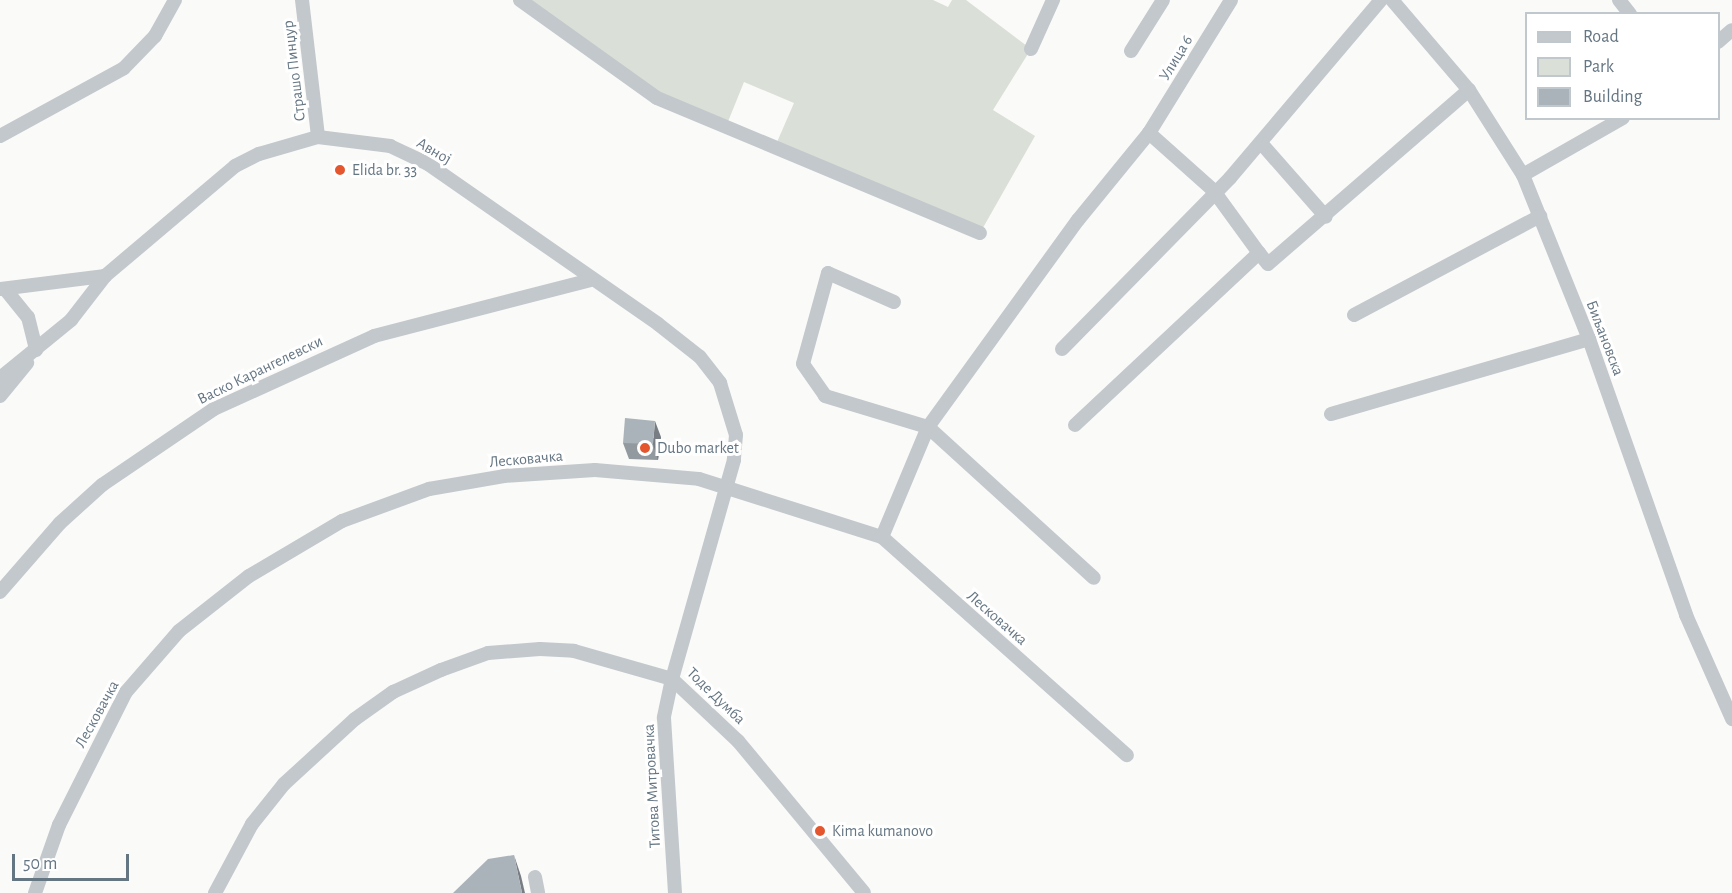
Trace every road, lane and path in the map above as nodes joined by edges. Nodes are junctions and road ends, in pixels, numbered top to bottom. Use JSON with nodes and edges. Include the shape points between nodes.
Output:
{"nodes":[{"id":1,"x":176,"y":0,"type":"edge"},
{"id":2,"x":302,"y":0,"type":"edge"},
{"id":3,"x":520,"y":0,"type":"edge"},
{"id":4,"x":1053,"y":0,"type":"edge"},
{"id":5,"x":1163,"y":0,"type":"edge"},
{"id":6,"x":1231,"y":0,"type":"edge"},
{"id":7,"x":1381,"y":0,"type":"edge"},
{"id":8,"x":1392,"y":0,"type":"edge"},
{"id":9,"x":1619,"y":0,"type":"edge"},
{"id":10,"x":1628,"y":12,"type":"edge"},
{"id":11,"x":1732,"y":30,"type":"edge"},
{"id":12,"x":1720,"y":41,"type":"edge"},
{"id":13,"x":1031,"y":49,"type":"dead end"},
{"id":14,"x":1131,"y":51,"type":"dead end"},
{"id":15,"x":1469,"y":90,"type":"junction"},
{"id":16,"x":1619,"y":120,"type":"edge"},
{"id":17,"x":1149,"y":134,"type":"junction"},
{"id":18,"x":0,"y":136,"type":"edge"},
{"id":19,"x":318,"y":137,"type":"junction"},
{"id":20,"x":1261,"y":143,"type":"junction"},
{"id":21,"x":1523,"y":175,"type":"junction"},
{"id":22,"x":1213,"y":190,"type":"junction"},
{"id":23,"x":1540,"y":216,"type":"junction"},
{"id":24,"x":1326,"y":217,"type":"junction"},
{"id":25,"x":980,"y":233,"type":"dead end"},
{"id":26,"x":1259,"y":253,"type":"junction"},
{"id":27,"x":105,"y":276,"type":"junction"},
{"id":28,"x":590,"y":280,"type":"junction"},
{"id":29,"x":2,"y":289,"type":"edge"},
{"id":30,"x":894,"y":302,"type":"dead end"},
{"id":31,"x":1354,"y":315,"type":"dead end"},
{"id":32,"x":1589,"y":339,"type":"junction"},
{"id":33,"x":1062,"y":349,"type":"dead end"},
{"id":34,"x":36,"y":351,"type":"junction"},
{"id":35,"x":0,"y":378,"type":"edge"},
{"id":36,"x":0,"y":396,"type":"edge"},
{"id":37,"x":1331,"y":414,"type":"dead end"},
{"id":38,"x":1075,"y":425,"type":"dead end"},
{"id":39,"x":928,"y":427,"type":"junction"},
{"id":40,"x":728,"y":486,"type":"junction"},
{"id":41,"x":882,"y":537,"type":"junction"},
{"id":42,"x":1094,"y":578,"type":"dead end"},
{"id":43,"x":0,"y":591,"type":"edge"},
{"id":44,"x":672,"y":679,"type":"junction"},
{"id":45,"x":1732,"y":719,"type":"edge"},
{"id":46,"x":1127,"y":755,"type":"dead end"},
{"id":47,"x":535,"y":877,"type":"dead end"},
{"id":48,"x":35,"y":893,"type":"edge"},
{"id":49,"x":215,"y":893,"type":"edge"},
{"id":50,"x":538,"y":893,"type":"edge"},
{"id":51,"x":675,"y":893,"type":"edge"},
{"id":52,"x":864,"y":893,"type":"edge"}],
"edges":[{"from":1,"to":18,"type":"street","via":[[155,36],[124,68]]},
{"from":2,"to":19,"type":"street","name":"Страшо Пинџур"},
{"from":3,"to":25,"type":"street","via":[[657,98]]},
{"from":4,"to":13,"type":"street"},
{"from":5,"to":14,"type":"street"},
{"from":6,"to":17,"type":"street","name":"Улица 6"},
{"from":7,"to":20,"type":"street"},
{"from":8,"to":15,"type":"street","name":"Биљановска"},
{"from":9,"to":10,"type":"street"},
{"from":11,"to":12,"type":"street"},
{"from":15,"to":21,"type":"street","name":"Биљановска"},
{"from":15,"to":24,"type":"street"},
{"from":16,"to":21,"type":"street"},
{"from":17,"to":22,"type":"street"},
{"from":17,"to":39,"type":"street","name":"Улица 6","via":[[1078,220]]},
{"from":19,"to":27,"type":"street","name":"Авној","via":[[235,166]]},
{"from":19,"to":28,"type":"street","name":"Авној","via":[[390,146],[428,164]]},
{"from":20,"to":22,"type":"street"},
{"from":20,"to":24,"type":"street"},
{"from":21,"to":23,"type":"street","name":"Биљановска"},
{"from":22,"to":26,"type":"street"},
{"from":22,"to":33,"type":"street"},
{"from":23,"to":31,"type":"street"},
{"from":23,"to":32,"type":"street","name":"Биљановска"},
{"from":24,"to":26,"type":"street","via":[[1268,264]]},
{"from":26,"to":38,"type":"street"},
{"from":27,"to":29,"type":"street"},
{"from":27,"to":34,"type":"street","name":"Авној","via":[[71,320]]},
{"from":28,"to":40,"type":"street","name":"Авној","via":[[700,357],[720,383],[736,435]]},
{"from":28,"to":43,"type":"street","name":"Васко Карангелевски","via":[[374,336],[214,409],[102,485],[60,523]]},
{"from":29,"to":34,"type":"street","via":[[28,317]]},
{"from":30,"to":39,"type":"street","via":[[828,273],[803,364],[825,396]]},
{"from":32,"to":37,"type":"street"},
{"from":32,"to":45,"type":"street","name":"Биљановска","via":[[1686,615]]},
{"from":34,"to":35,"type":"street","name":"Авној"},
{"from":34,"to":36,"type":"street","name":"Авној"},
{"from":39,"to":41,"type":"street","name":"Улица 6"},
{"from":39,"to":42,"type":"street"},
{"from":40,"to":41,"type":"street","name":"Лесковачка","via":[[820,522]]},
{"from":40,"to":44,"type":"street","name":"Тоде Думба"},
{"from":40,"to":48,"type":"street","name":"Лесковачка","via":[[595,470],[504,476],[418,492],[300,543],[179,632],[132,683],[73,795]]},
{"from":41,"to":46,"type":"street","name":"Лесковачка"},
{"from":44,"to":49,"type":"street","via":[[573,651],[514,649],[451,666],[393,692],[284,784],[252,824]]},
{"from":44,"to":51,"type":"street","name":"Титова Митровачка","via":[[664,718]]},
{"from":44,"to":52,"type":"street","name":"Тоде Думба","via":[[738,741]]},
{"from":47,"to":50,"type":"street"}]}
